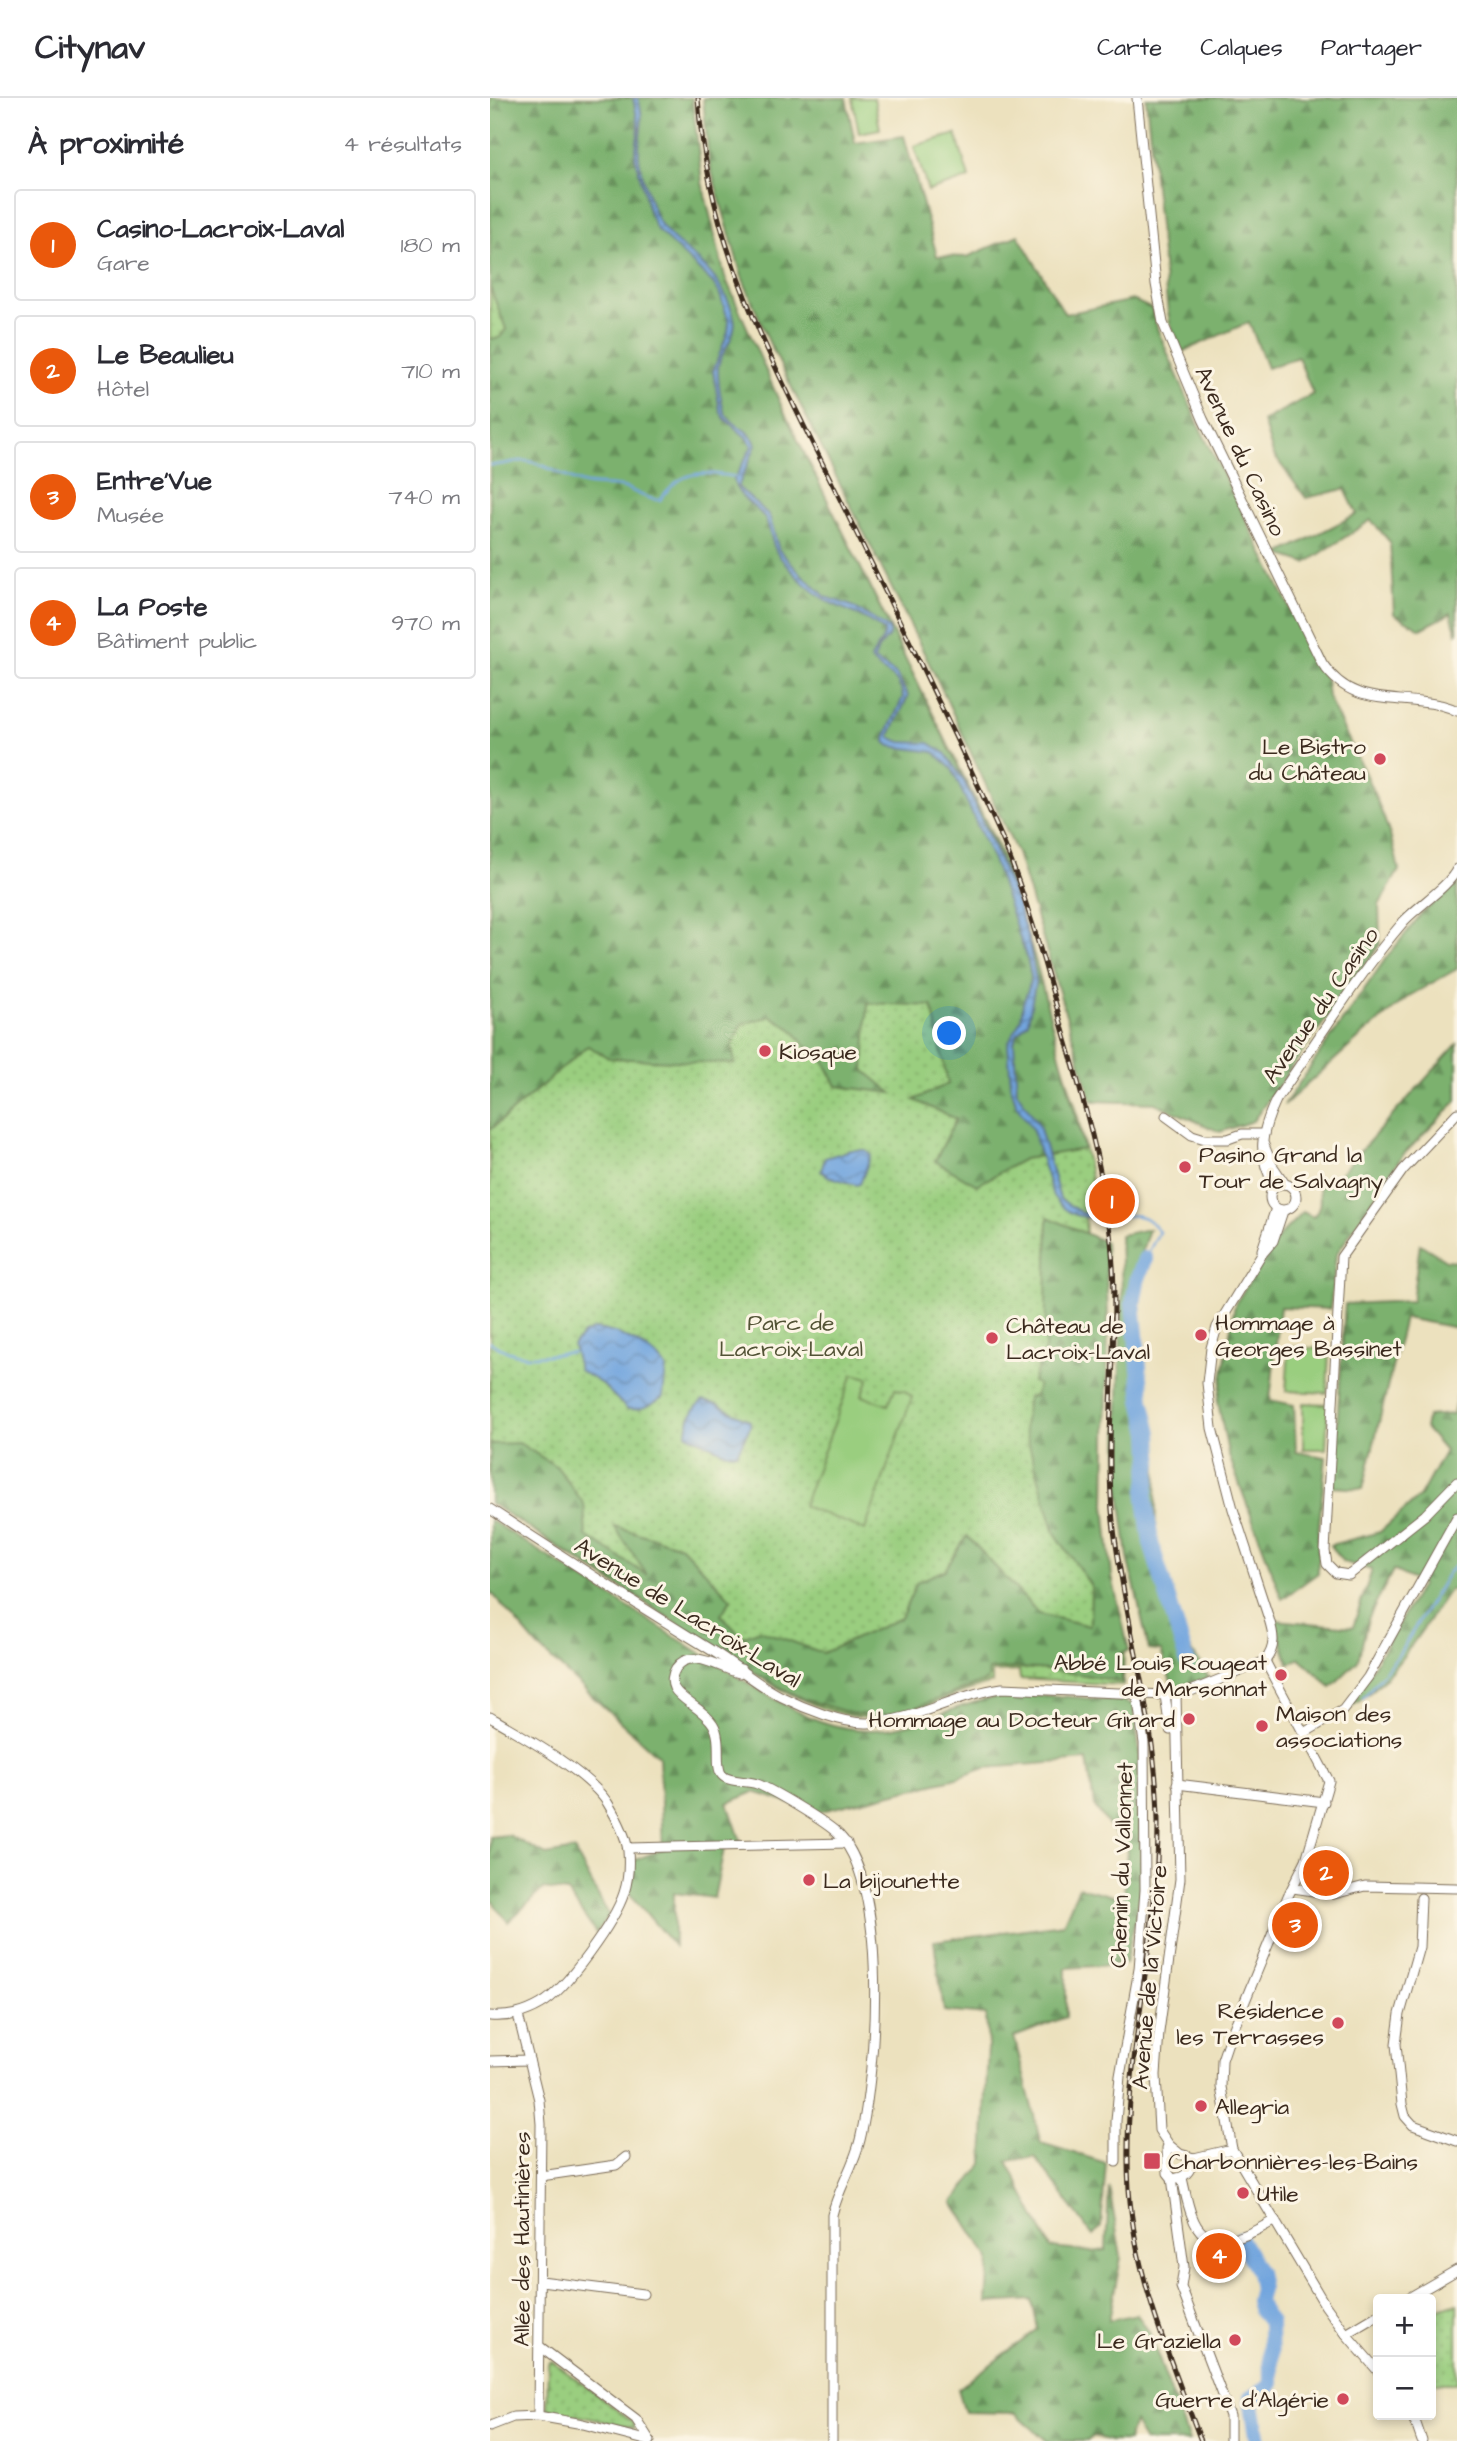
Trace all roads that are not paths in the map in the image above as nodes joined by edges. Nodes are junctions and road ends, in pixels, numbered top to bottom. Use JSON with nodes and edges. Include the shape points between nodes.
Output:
{"nodes":[{"id":1,"x":1137,"y":98,"type":"edge"},
{"id":2,"x":1457,"y":711,"type":"edge"},
{"id":3,"x":1457,"y":869,"type":"edge"},
{"id":4,"x":1457,"y":1113,"type":"edge"},
{"id":5,"x":1166,"y":1116,"type":"dead end"},
{"id":6,"x":1264,"y":1134,"type":"junction"},
{"id":7,"x":1280,"y":1185,"type":"junction"},
{"id":8,"x":1280,"y":1209,"type":"junction"},
{"id":9,"x":1457,"y":1482,"type":"edge"},
{"id":10,"x":490,"y":1508,"type":"edge"},
{"id":11,"x":1457,"y":1517,"type":"edge"},
{"id":12,"x":1265,"y":1661,"type":"junction"},
{"id":13,"x":741,"y":1670,"type":"junction"},
{"id":14,"x":1137,"y":1694,"type":"junction"},
{"id":15,"x":1170,"y":1695,"type":"junction"},
{"id":16,"x":490,"y":1717,"type":"edge"},
{"id":17,"x":1304,"y":1733,"type":"junction"},
{"id":18,"x":1177,"y":1784,"type":"junction"},
{"id":19,"x":1324,"y":1802,"type":"junction"},
{"id":20,"x":847,"y":1843,"type":"junction"},
{"id":21,"x":628,"y":1848,"type":"junction"},
{"id":22,"x":1293,"y":1888,"type":"junction"},
{"id":23,"x":1457,"y":1888,"type":"edge"},
{"id":24,"x":1421,"y":1898,"type":"dead end"},
{"id":25,"x":518,"y":2015,"type":"junction"},
{"id":26,"x":490,"y":2017,"type":"edge"},
{"id":27,"x":529,"y":2060,"type":"junction"},
{"id":28,"x":490,"y":2061,"type":"edge"},
{"id":29,"x":1457,"y":2141,"type":"edge"},
{"id":30,"x":1169,"y":2145,"type":"junction"},
{"id":31,"x":1232,"y":2149,"type":"junction"},
{"id":32,"x":626,"y":2157,"type":"dead end"},
{"id":33,"x":1194,"y":2158,"type":"junction"},
{"id":34,"x":1116,"y":2162,"type":"dead end"},
{"id":35,"x":541,"y":2176,"type":"junction"},
{"id":36,"x":1172,"y":2178,"type":"junction"},
{"id":37,"x":1182,"y":2178,"type":"junction"},
{"id":38,"x":1275,"y":2220,"type":"junction"},
{"id":39,"x":1457,"y":2270,"type":"edge"},
{"id":40,"x":541,"y":2281,"type":"junction"},
{"id":41,"x":643,"y":2294,"type":"dead end"},
{"id":42,"x":1416,"y":2294,"type":"edge"},
{"id":43,"x":1373,"y":2318,"type":"edge"},
{"id":44,"x":1346,"y":2334,"type":"junction"},
{"id":45,"x":539,"y":2346,"type":"junction"},
{"id":46,"x":1373,"y":2365,"type":"edge"},
{"id":47,"x":538,"y":2416,"type":"junction"},
{"id":48,"x":1415,"y":2420,"type":"edge"},
{"id":49,"x":490,"y":2426,"type":"edge"},
{"id":50,"x":649,"y":2441,"type":"edge"},
{"id":51,"x":832,"y":2441,"type":"edge"},
{"id":52,"x":1230,"y":2441,"type":"edge"},
{"id":53,"x":1422,"y":2441,"type":"edge"}],
"edges":[{"from":1,"to":2,"type":"street","name":"Avenue du Casino","via":[[1163,323],[1209,431],[1322,663],[1336,682],[1355,692],[1434,703]]},
{"from":3,"to":6,"type":"street","name":"Avenue du Casino","via":[[1404,922],[1370,966],[1276,1100]]},
{"from":4,"to":9,"type":"street","via":[[1404,1170],[1341,1258],[1325,1551],[1328,1564],[1336,1573],[1349,1575],[1425,1515]]},
{"from":5,"to":6,"type":"street","via":[[1205,1139]]},
{"from":6,"to":7,"type":"street","name":"Avenue du Casino"},
{"from":7,"to":8,"type":"street","via":[[1269,1198]]},
{"from":7,"to":8,"type":"street","via":[[1292,1187],[1296,1198],[1291,1208]]},
{"from":8,"to":12,"type":"street","via":[[1273,1241],[1223,1315],[1211,1348],[1207,1383],[1208,1406],[1233,1509],[1273,1633]]},
{"from":10,"to":13,"type":"street","name":"Avenue de Lacroix-Laval"},
{"from":11,"to":17,"type":"street","via":[[1368,1677],[1343,1710]]},
{"from":12,"to":15,"type":"street"},
{"from":12,"to":17,"type":"street"},
{"from":13,"to":14,"type":"street","name":"Avenue de Lacroix-Laval","via":[[780,1697],[827,1715],[866,1723],[901,1720],[983,1690]]},
{"from":13,"to":20,"type":"street","via":[[739,1674],[702,1659],[688,1659],[672,1677],[673,1687],[714,1726],[722,1775],[758,1784],[834,1830]]},
{"from":14,"to":15,"type":"street","name":"Avenue de Lacroix-Laval"},
{"from":14,"to":34,"type":"street","name":"Chemin du Vallonnet","via":[[1144,1743],[1145,1890],[1139,1969],[1120,2076]]},
{"from":15,"to":18,"type":"street","name":"Avenue de la Victoire"},
{"from":16,"to":21,"type":"street","via":[[592,1784],[607,1801]]},
{"from":17,"to":19,"type":"street","via":[[1329,1781]]},
{"from":18,"to":19,"type":"street"},
{"from":18,"to":30,"type":"street","name":"Avenue de la Victoire","via":[[1180,1879],[1156,2075],[1159,2130]]},
{"from":19,"to":22,"type":"street"},
{"from":20,"to":21,"type":"street"},
{"from":20,"to":51,"type":"street","via":[[872,1935],[875,2004],[865,2118],[832,2215]]},
{"from":21,"to":25,"type":"street","via":[[624,1893],[609,1924],[554,1994]]},
{"from":22,"to":23,"type":"street","via":[[1334,1894],[1365,1886]]},
{"from":22,"to":31,"type":"street","via":[[1222,2060],[1222,2093]]},
{"from":24,"to":29,"type":"street","via":[[1419,1947],[1396,2044],[1402,2104],[1413,2125]]},
{"from":25,"to":26,"type":"street"},
{"from":25,"to":27,"type":"street","name":"Allée des Hautinières"},
{"from":27,"to":28,"type":"street"},
{"from":27,"to":35,"type":"street","name":"Allée des Hautinières","via":[[539,2100]]},
{"from":30,"to":33,"type":"street"},
{"from":30,"to":36,"type":"street","name":"Avenue de la Victoire","via":[[1168,2173]]},
{"from":31,"to":33,"type":"street"},
{"from":31,"to":38,"type":"street"},
{"from":32,"to":35,"type":"street","via":[[616,2165]]},
{"from":33,"to":37,"type":"street"},
{"from":35,"to":40,"type":"street","name":"Allée des Hautinières"},
{"from":36,"to":37,"type":"street"},
{"from":36,"to":52,"type":"street","name":"Avenue de la Victoire","via":[[1184,2267],[1181,2287],[1230,2416]]},
{"from":37,"to":38,"type":"street","via":[[1192,2217],[1213,2239],[1236,2239]]},
{"from":38,"to":44,"type":"street"},
{"from":39,"to":42,"type":"street"},
{"from":40,"to":41,"type":"street"},
{"from":40,"to":45,"type":"street","name":"Allée des Hautinières"},
{"from":43,"to":44,"type":"street"},
{"from":44,"to":46,"type":"street"},
{"from":45,"to":47,"type":"street","name":"Allée des Hautinières"},
{"from":45,"to":50,"type":"street","via":[[635,2419]]},
{"from":47,"to":49,"type":"street","via":[[513,2417]]},
{"from":47,"to":50,"type":"street"},
{"from":48,"to":53,"type":"street"}]}
